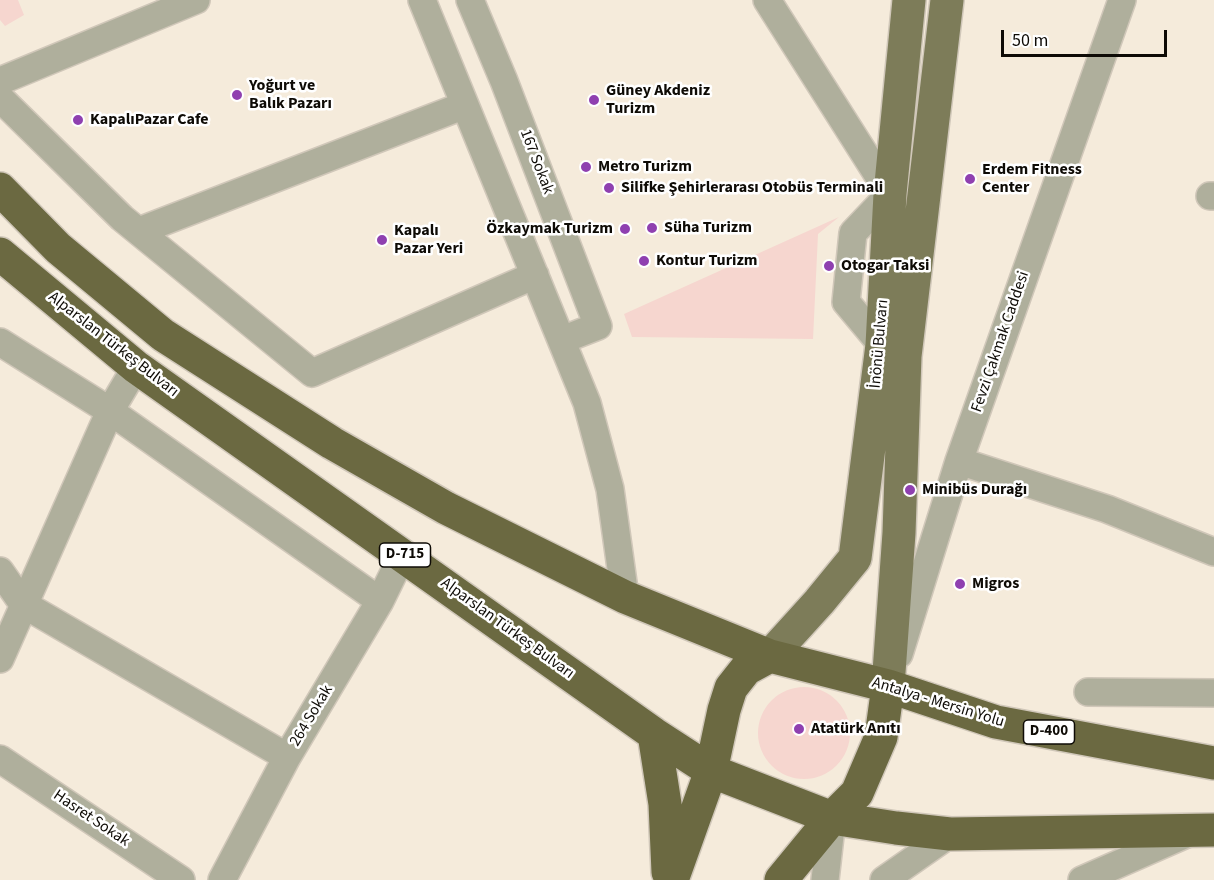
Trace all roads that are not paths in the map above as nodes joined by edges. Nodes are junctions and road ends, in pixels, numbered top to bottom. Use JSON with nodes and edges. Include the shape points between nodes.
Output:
{"nodes":[{"id":1,"x":196,"y":0,"type":"edge"},
{"id":2,"x":422,"y":0,"type":"edge"},
{"id":3,"x":470,"y":0,"type":"edge"},
{"id":4,"x":767,"y":0,"type":"edge"},
{"id":5,"x":909,"y":0,"type":"edge"},
{"id":6,"x":946,"y":0,"type":"edge"},
{"id":7,"x":1122,"y":0,"type":"edge"},
{"id":8,"x":0,"y":81,"type":"edge"},
{"id":9,"x":0,"y":98,"type":"edge"},
{"id":10,"x":465,"y":105,"type":"junction"},
{"id":11,"x":0,"y":189,"type":"edge"},
{"id":12,"x":890,"y":194,"type":"junction"},
{"id":13,"x":139,"y":231,"type":"junction"},
{"id":14,"x":0,"y":254,"type":"edge"},
{"id":15,"x":535,"y":275,"type":"junction"},
{"id":16,"x":562,"y":340,"type":"junction"},
{"id":17,"x":0,"y":342,"type":"edge"},
{"id":18,"x":136,"y":367,"type":"junction"},
{"id":19,"x":110,"y":411,"type":"junction"},
{"id":20,"x":959,"y":461,"type":"junction"},
{"id":21,"x":1214,"y":552,"type":"edge"},
{"id":22,"x":403,"y":554,"type":"junction"},
{"id":23,"x":0,"y":571,"type":"edge"},
{"id":24,"x":625,"y":597,"type":"junction"},
{"id":25,"x":380,"y":601,"type":"junction"},
{"id":26,"x":23,"y":604,"type":"junction"},
{"id":27,"x":770,"y":656,"type":"junction"},
{"id":28,"x":0,"y":659,"type":"edge"},
{"id":29,"x":888,"y":686,"type":"junction"},
{"id":30,"x":1088,"y":692,"type":"dead end"},
{"id":31,"x":1214,"y":693,"type":"edge"},
{"id":32,"x":654,"y":734,"type":"junction"},
{"id":33,"x":287,"y":757,"type":"junction"},
{"id":34,"x":0,"y":759,"type":"edge"},
{"id":35,"x":1214,"y":763,"type":"edge"},
{"id":36,"x":711,"y":771,"type":"junction"},
{"id":37,"x":832,"y":818,"type":"junction"},
{"id":38,"x":1205,"y":830,"type":"edge"},
{"id":39,"x":950,"y":834,"type":"junction"},
{"id":40,"x":181,"y":880,"type":"edge"},
{"id":41,"x":222,"y":880,"type":"edge"},
{"id":42,"x":670,"y":880,"type":"edge"},
{"id":43,"x":781,"y":880,"type":"edge"},
{"id":44,"x":825,"y":880,"type":"edge"},
{"id":45,"x":884,"y":880,"type":"edge"},
{"id":46,"x":1082,"y":880,"type":"edge"}],
"edges":[{"from":1,"to":8,"type":"street"},
{"from":2,"to":10,"type":"street"},
{"from":3,"to":16,"type":"street","name":"167 Sokak","via":[[598,326]]},
{"from":4,"to":12,"type":"street"},
{"from":5,"to":12,"type":"main road","name":"İnönü Bulvarı"},
{"from":6,"to":29,"type":"main road","name":"İnönü Bulvarı","via":[[905,356],[899,533]]},
{"from":7,"to":20,"type":"street","name":"Fevzi Çakmak Caddesi"},
{"from":9,"to":13,"type":"street"},
{"from":10,"to":13,"type":"street"},
{"from":10,"to":15,"type":"street"},
{"from":11,"to":24,"type":"highway","via":[[58,248],[163,335],[332,443],[446,508]]},
{"from":12,"to":27,"type":"main road","name":"İnönü Bulvarı","via":[[882,345],[855,558]]},
{"from":13,"to":15,"type":"street","via":[[312,373]]},
{"from":14,"to":18,"type":"highway","name":"Alparslan Türkeş Bulvarı","number":"D-715"},
{"from":15,"to":16,"type":"street"},
{"from":16,"to":24,"type":"street","via":[[587,403],[610,489]]},
{"from":17,"to":19,"type":"street"},
{"from":18,"to":19,"type":"street"},
{"from":18,"to":22,"type":"highway","name":"Alparslan Türkeş Bulvarı","number":"D-715"},
{"from":19,"to":25,"type":"street"},
{"from":19,"to":26,"type":"street"},
{"from":20,"to":21,"type":"street","via":[[1107,509]]},
{"from":20,"to":29,"type":"street","name":"Fevzi Çakmak Caddesi"},
{"from":22,"to":25,"type":"street","name":"264 Sokak"},
{"from":22,"to":32,"type":"highway","name":"Alparslan Türkeş Bulvarı","number":"D-715"},
{"from":23,"to":26,"type":"street"},
{"from":24,"to":27,"type":"highway"},
{"from":25,"to":33,"type":"street","name":"264 Sokak"},
{"from":26,"to":28,"type":"street"},
{"from":26,"to":33,"type":"street"},
{"from":27,"to":29,"type":"highway","name":"Antalya - Mersin Yolu","number":"D-400"},
{"from":27,"to":36,"type":"highway","via":[[746,669],[731,688]]},
{"from":29,"to":35,"type":"highway","name":"Antalya - Mersin Yolu","number":"D-400","via":[[996,722]]},
{"from":29,"to":37,"type":"highway","via":[[881,737],[869,768],[857,793]]},
{"from":30,"to":31,"type":"street"},
{"from":32,"to":36,"type":"highway","name":"Alparslan Türkeş Bulvarı","number":"D-715"},
{"from":32,"to":42,"type":"highway","via":[[665,804]]},
{"from":33,"to":41,"type":"street","name":"264 Sokak"},
{"from":34,"to":40,"type":"street","name":"Hasret Sokak"},
{"from":36,"to":37,"type":"highway","name":"Alparslan Türkeş Bulvarı","number":"D-715"},
{"from":36,"to":42,"type":"highway"},
{"from":37,"to":39,"type":"highway"},
{"from":37,"to":43,"type":"highway"},
{"from":37,"to":44,"type":"street"},
{"from":38,"to":39,"type":"highway"},
{"from":38,"to":46,"type":"street"},
{"from":39,"to":45,"type":"street"}]}
